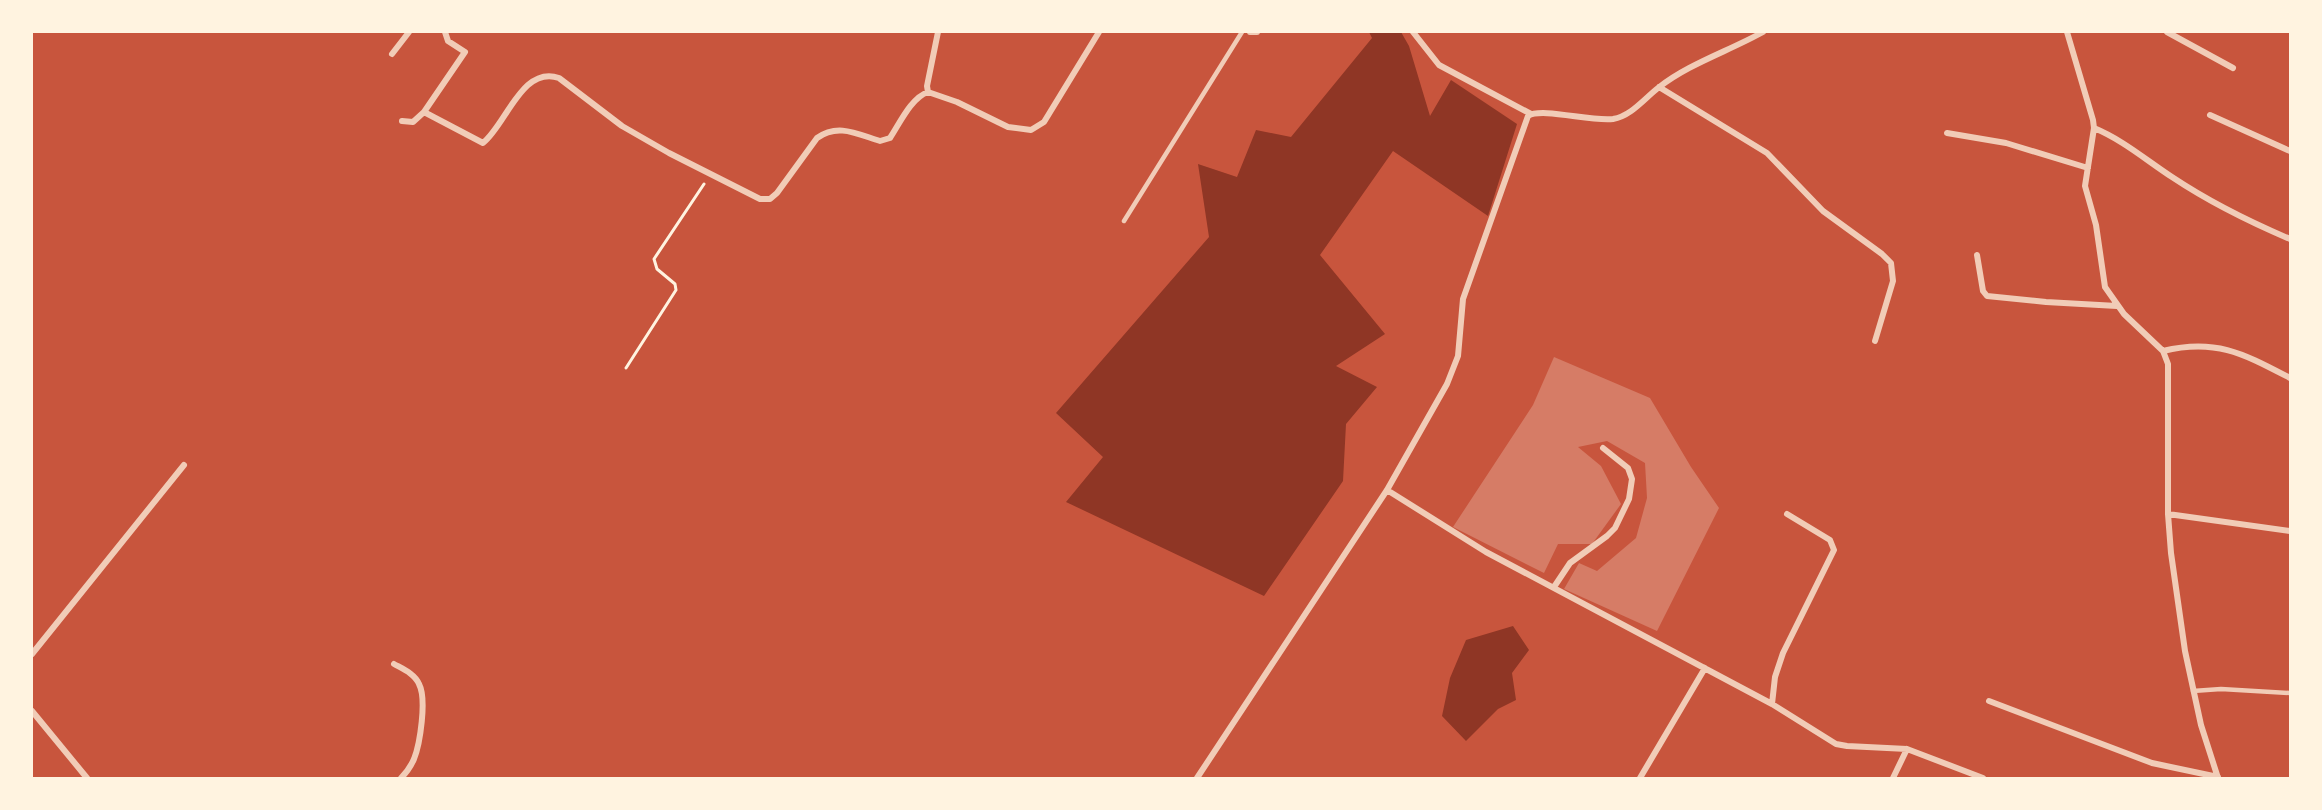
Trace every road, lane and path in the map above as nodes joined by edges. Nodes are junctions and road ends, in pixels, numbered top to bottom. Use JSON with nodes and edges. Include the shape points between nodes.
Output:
{"nodes":[{"id":1,"x":409,"y":32,"type":"edge"},
{"id":2,"x":445,"y":32,"type":"edge"},
{"id":3,"x":938,"y":32,"type":"edge"},
{"id":4,"x":1099,"y":32,"type":"edge"},
{"id":5,"x":1242,"y":32,"type":"edge"},
{"id":6,"x":1250,"y":32,"type":"edge"},
{"id":7,"x":1257,"y":32,"type":"edge"},
{"id":8,"x":1413,"y":32,"type":"edge"},
{"id":9,"x":1763,"y":32,"type":"edge"},
{"id":10,"x":2067,"y":32,"type":"edge"},
{"id":11,"x":2167,"y":32,"type":"edge"},
{"id":12,"x":392,"y":54,"type":"dead end"},
{"id":13,"x":2233,"y":68,"type":"dead end"},
{"id":14,"x":1659,"y":87,"type":"junction"},
{"id":15,"x":928,"y":92,"type":"junction"},
{"id":16,"x":424,"y":112,"type":"junction"},
{"id":17,"x":1531,"y":114,"type":"junction"},
{"id":18,"x":2210,"y":115,"type":"dead end"},
{"id":19,"x":402,"y":122,"type":"dead end"},
{"id":20,"x":2094,"y":128,"type":"junction"},
{"id":21,"x":1947,"y":133,"type":"dead end"},
{"id":22,"x":2290,"y":151,"type":"edge"},
{"id":23,"x":2088,"y":168,"type":"junction"},
{"id":24,"x":710,"y":174,"type":"junction"},
{"id":25,"x":1124,"y":221,"type":"dead end"},
{"id":26,"x":2290,"y":239,"type":"edge"},
{"id":27,"x":1977,"y":255,"type":"dead end"},
{"id":28,"x":2116,"y":306,"type":"junction"},
{"id":29,"x":1875,"y":341,"type":"dead end"},
{"id":30,"x":2163,"y":351,"type":"junction"},
{"id":31,"x":626,"y":368,"type":"dead end"},
{"id":32,"x":2290,"y":378,"type":"edge"},
{"id":33,"x":1603,"y":448,"type":"dead end"},
{"id":34,"x":184,"y":465,"type":"dead end"},
{"id":35,"x":1387,"y":490,"type":"junction"},
{"id":36,"x":1787,"y":514,"type":"dead end"},
{"id":37,"x":2168,"y":514,"type":"junction"},
{"id":38,"x":2290,"y":531,"type":"edge"},
{"id":39,"x":1554,"y":587,"type":"junction"},
{"id":40,"x":32,"y":654,"type":"edge"},
{"id":41,"x":394,"y":664,"type":"dead end"},
{"id":42,"x":1705,"y":668,"type":"junction"},
{"id":43,"x":2193,"y":691,"type":"junction"},
{"id":44,"x":2290,"y":693,"type":"edge"},
{"id":45,"x":1989,"y":701,"type":"dead end"},
{"id":46,"x":1772,"y":704,"type":"junction"},
{"id":47,"x":32,"y":711,"type":"edge"},
{"id":48,"x":1907,"y":749,"type":"junction"},
{"id":49,"x":87,"y":778,"type":"edge"},
{"id":50,"x":401,"y":778,"type":"edge"},
{"id":51,"x":1197,"y":778,"type":"edge"},
{"id":52,"x":1640,"y":778,"type":"edge"},
{"id":53,"x":1893,"y":778,"type":"edge"},
{"id":54,"x":1983,"y":778,"type":"edge"},
{"id":55,"x":2218,"y":778,"type":"edge"}],
"edges":[{"from":1,"to":12,"type":"street"},
{"from":2,"to":16,"type":"street","via":[[448,41],[465,52]]},
{"from":3,"to":15,"type":"street"},
{"from":4,"to":15,"type":"street","via":[[1044,122],[1031,130],[1008,127]]},
{"from":5,"to":25,"type":"lane"},
{"from":6,"to":7,"type":"street"},
{"from":8,"to":17,"type":"street","via":[[1439,65]]},
{"from":9,"to":14,"type":"street"},
{"from":10,"to":20,"type":"street"},
{"from":11,"to":13,"type":"street"},
{"from":14,"to":17,"type":"street","via":[[1617,119]]},
{"from":14,"to":29,"type":"street","via":[[1767,153],[1823,211],[1891,263],[1893,281]]},
{"from":15,"to":24,"type":"street","via":[[914,103],[886,140],[842,130],[817,138],[770,199],[760,199]]},
{"from":16,"to":19,"type":"street","via":[[413,122]]},
{"from":16,"to":24,"type":"street","via":[[483,143],[524,89],[539,77],[553,75],[622,126]]},
{"from":17,"to":35,"type":"street","via":[[1462,299],[1456,363]]},
{"from":18,"to":22,"type":"street"},
{"from":20,"to":23,"type":"street"},
{"from":20,"to":26,"type":"street","via":[[2124,142],[2199,194]]},
{"from":21,"to":23,"type":"street","via":[[2006,143]]},
{"from":23,"to":28,"type":"street","via":[[2086,195],[2098,237],[2103,281]]},
{"from":24,"to":31,"type":"path","via":[[654,259],[657,269],[675,284],[676,290]]},
{"from":27,"to":28,"type":"street","via":[[1987,296]]},
{"from":28,"to":30,"type":"street"},
{"from":30,"to":32,"type":"street","via":[[2195,345],[2221,348]]},
{"from":30,"to":37,"type":"street","via":[[2169,371]]},
{"from":33,"to":39,"type":"street","via":[[1628,468],[1632,479],[1629,499],[1615,528],[1570,563]]},
{"from":34,"to":40,"type":"street"},
{"from":35,"to":39,"type":"street","via":[[1486,552]]},
{"from":35,"to":51,"type":"street"},
{"from":36,"to":46,"type":"street","via":[[1830,540],[1834,550],[1783,653]]},
{"from":37,"to":38,"type":"street"},
{"from":37,"to":43,"type":"street"},
{"from":39,"to":42,"type":"street"},
{"from":41,"to":50,"type":"street","via":[[418,682],[423,700],[414,760]]},
{"from":42,"to":46,"type":"street"},
{"from":42,"to":52,"type":"street"},
{"from":43,"to":44,"type":"lane"},
{"from":43,"to":55,"type":"street"},
{"from":45,"to":55,"type":"street","via":[[2152,763]]},
{"from":46,"to":48,"type":"street","via":[[1836,744]]},
{"from":47,"to":49,"type":"street"},
{"from":48,"to":53,"type":"street"},
{"from":48,"to":54,"type":"street"}]}
